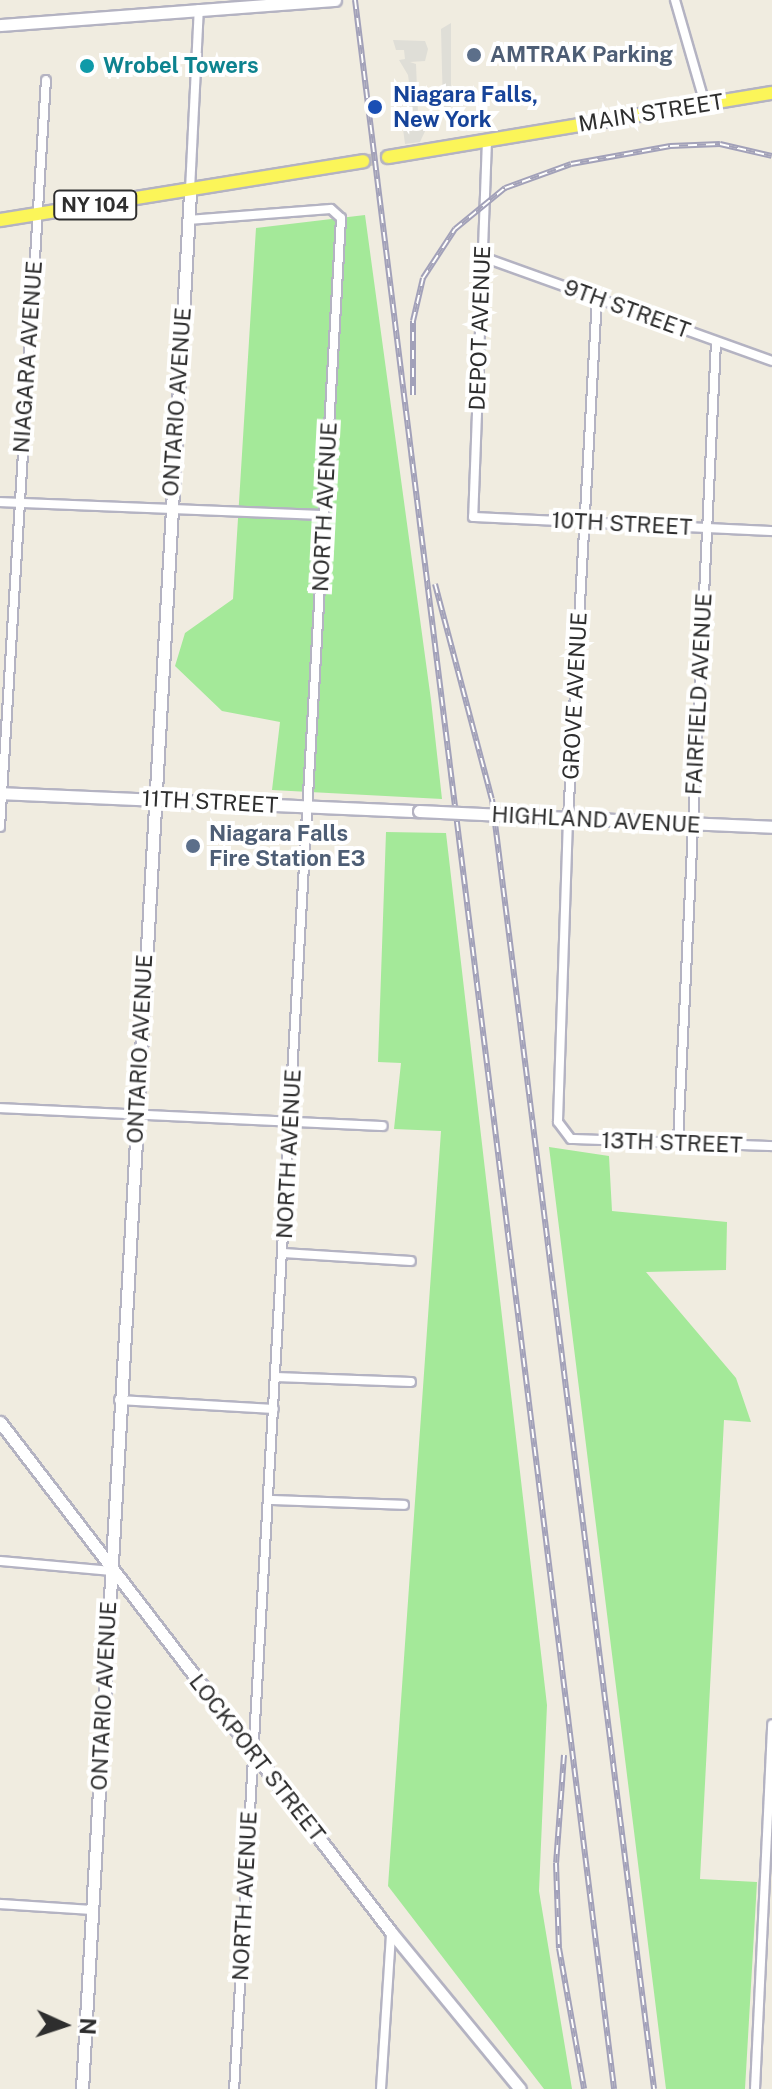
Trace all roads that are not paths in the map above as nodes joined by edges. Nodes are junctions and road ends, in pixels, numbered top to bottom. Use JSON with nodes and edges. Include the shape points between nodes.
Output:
{"nodes":[{"id":1,"x":326,"y":0,"type":"edge"},
{"id":2,"x":675,"y":0,"type":"edge"},
{"id":3,"x":199,"y":9,"type":"junction"},
{"id":4,"x":0,"y":25,"type":"edge"},
{"id":5,"x":46,"y":80,"type":"dead end"},
{"id":6,"x":772,"y":93,"type":"edge"},
{"id":7,"x":705,"y":104,"type":"junction"},
{"id":8,"x":487,"y":140,"type":"junction"},
{"id":9,"x":388,"y":157,"type":"tunnel mouth"},
{"id":10,"x":363,"y":161,"type":"tunnel mouth"},
{"id":11,"x":190,"y":190,"type":"junction"},
{"id":12,"x":37,"y":214,"type":"junction"},
{"id":13,"x":0,"y":220,"type":"edge"},
{"id":14,"x":188,"y":220,"type":"junction"},
{"id":15,"x":483,"y":257,"type":"junction"},
{"id":16,"x":597,"y":297,"type":"junction"},
{"id":17,"x":716,"y":342,"type":"junction"},
{"id":18,"x":772,"y":361,"type":"edge"},
{"id":19,"x":0,"y":502,"type":"edge"},
{"id":20,"x":18,"y":502,"type":"junction"},
{"id":21,"x":170,"y":509,"type":"junction"},
{"id":22,"x":324,"y":515,"type":"junction"},
{"id":23,"x":473,"y":517,"type":"joint"},
{"id":24,"x":585,"y":522,"type":"junction"},
{"id":25,"x":707,"y":528,"type":"junction"},
{"id":26,"x":772,"y":531,"type":"edge"},
{"id":27,"x":1,"y":793,"type":"edge"},
{"id":28,"x":154,"y":799,"type":"junction"},
{"id":29,"x":308,"y":807,"type":"junction"},
{"id":30,"x":419,"y":811,"type":"joint"},
{"id":31,"x":568,"y":819,"type":"junction"},
{"id":32,"x":693,"y":826,"type":"junction"},
{"id":33,"x":0,"y":827,"type":"edge"},
{"id":34,"x":772,"y":827,"type":"edge"},
{"id":35,"x":0,"y":1108,"type":"edge"},
{"id":36,"x":137,"y":1114,"type":"junction"},
{"id":37,"x":290,"y":1121,"type":"junction"},
{"id":38,"x":383,"y":1126,"type":"dead end"},
{"id":39,"x":571,"y":1139,"type":"joint"},
{"id":40,"x":678,"y":1142,"type":"junction"},
{"id":41,"x":772,"y":1146,"type":"edge"},
{"id":42,"x":283,"y":1253,"type":"junction"},
{"id":43,"x":411,"y":1261,"type":"dead end"},
{"id":44,"x":276,"y":1377,"type":"junction"},
{"id":45,"x":411,"y":1382,"type":"dead end"},
{"id":46,"x":119,"y":1400,"type":"junction"},
{"id":47,"x":274,"y":1409,"type":"junction"},
{"id":48,"x":0,"y":1422,"type":"edge"},
{"id":49,"x":270,"y":1500,"type":"junction"},
{"id":50,"x":404,"y":1505,"type":"dead end"},
{"id":51,"x":0,"y":1561,"type":"edge"},
{"id":52,"x":111,"y":1571,"type":"junction"},
{"id":53,"x":772,"y":1724,"type":"edge"},
{"id":54,"x":254,"y":1753,"type":"junction"},
{"id":55,"x":770,"y":1804,"type":"edge"},
{"id":56,"x":769,"y":1851,"type":"edge"},
{"id":57,"x":0,"y":1904,"type":"edge"},
{"id":58,"x":92,"y":1910,"type":"junction"},
{"id":59,"x":391,"y":1932,"type":"junction"},
{"id":60,"x":82,"y":2089,"type":"edge"},
{"id":61,"x":234,"y":2089,"type":"edge"},
{"id":62,"x":381,"y":2089,"type":"edge"},
{"id":63,"x":520,"y":2089,"type":"edge"},
{"id":64,"x":755,"y":2089,"type":"edge"}],
"edges":[{"from":1,"to":3,"type":"street"},
{"from":2,"to":7,"type":"street"},
{"from":3,"to":4,"type":"street"},
{"from":3,"to":11,"type":"street","name":"ONTARIO AVENUE"},
{"from":5,"to":12,"type":"street","name":"NIAGARA AVENUE"},
{"from":6,"to":7,"type":"main road","name":"MAIN STREET"},
{"from":7,"to":8,"type":"main road","name":"MAIN STREET"},
{"from":8,"to":9,"type":"main road","name":"MAIN STREET"},
{"from":8,"to":15,"type":"street","name":"DEPOT AVENUE"},
{"from":10,"to":11,"type":"main road","number":"NY 104"},
{"from":11,"to":12,"type":"main road","number":"NY 104"},
{"from":11,"to":14,"type":"street","name":"ONTARIO AVENUE"},
{"from":12,"to":13,"type":"main road","number":"NY 104"},
{"from":12,"to":20,"type":"street","name":"NIAGARA AVENUE"},
{"from":14,"to":21,"type":"street","name":"ONTARIO AVENUE"},
{"from":14,"to":22,"type":"street","name":"NORTH AVENUE","via":[[331,209],[341,218]]},
{"from":15,"to":16,"type":"street","name":"9TH STREET"},
{"from":15,"to":23,"type":"street","name":"DEPOT AVENUE"},
{"from":16,"to":17,"type":"street","name":"9TH STREET"},
{"from":16,"to":24,"type":"street","name":"GROVE AVENUE"},
{"from":17,"to":18,"type":"street","name":"9TH STREET"},
{"from":17,"to":25,"type":"street","name":"FAIRFIELD AVENUE"},
{"from":19,"to":20,"type":"street"},
{"from":20,"to":21,"type":"street"},
{"from":20,"to":27,"type":"street","name":"NIAGARA AVENUE"},
{"from":21,"to":22,"type":"street"},
{"from":21,"to":28,"type":"street","name":"ONTARIO AVENUE"},
{"from":22,"to":29,"type":"street","name":"NORTH AVENUE"},
{"from":23,"to":24,"type":"street","name":"10TH STREET"},
{"from":24,"to":25,"type":"street","name":"10TH STREET"},
{"from":24,"to":31,"type":"street","name":"GROVE AVENUE"},
{"from":25,"to":26,"type":"street","name":"10TH STREET"},
{"from":25,"to":32,"type":"street","name":"FAIRFIELD AVENUE"},
{"from":27,"to":28,"type":"street","name":"11TH STREET"},
{"from":27,"to":33,"type":"street","name":"NIAGARA AVENUE"},
{"from":28,"to":29,"type":"street","name":"11TH STREET"},
{"from":28,"to":36,"type":"street","name":"ONTARIO AVENUE"},
{"from":29,"to":30,"type":"street","name":"11TH STREET"},
{"from":29,"to":37,"type":"street","name":"NORTH AVENUE"},
{"from":30,"to":31,"type":"street","name":"HIGHLAND AVENUE","bridge":true},
{"from":31,"to":32,"type":"street","name":"HIGHLAND AVENUE"},
{"from":31,"to":39,"type":"street","name":"GROVE AVENUE","via":[[558,1122]]},
{"from":32,"to":34,"type":"street","name":"HIGHLAND AVENUE"},
{"from":32,"to":40,"type":"street","name":"FAIRFIELD AVENUE"},
{"from":35,"to":36,"type":"street"},
{"from":36,"to":37,"type":"street"},
{"from":36,"to":46,"type":"street","name":"ONTARIO AVENUE"},
{"from":37,"to":38,"type":"street"},
{"from":37,"to":42,"type":"street","name":"NORTH AVENUE"},
{"from":39,"to":40,"type":"street","name":"13TH STREET"},
{"from":40,"to":41,"type":"street","name":"13TH STREET"},
{"from":42,"to":43,"type":"street"},
{"from":42,"to":44,"type":"street","name":"NORTH AVENUE"},
{"from":44,"to":45,"type":"street"},
{"from":44,"to":47,"type":"street","name":"NORTH AVENUE"},
{"from":46,"to":47,"type":"street"},
{"from":46,"to":52,"type":"street","name":"ONTARIO AVENUE"},
{"from":47,"to":49,"type":"street","name":"NORTH AVENUE"},
{"from":48,"to":52,"type":"street","name":"LOCKPORT STREET"},
{"from":49,"to":50,"type":"street"},
{"from":49,"to":54,"type":"street","name":"NORTH AVENUE"},
{"from":51,"to":52,"type":"street"},
{"from":52,"to":54,"type":"street","name":"LOCKPORT STREET"},
{"from":52,"to":58,"type":"street","name":"ONTARIO AVENUE"},
{"from":53,"to":55,"type":"street"},
{"from":54,"to":59,"type":"street","name":"LOCKPORT STREET"},
{"from":54,"to":61,"type":"street","name":"NORTH AVENUE"},
{"from":55,"to":56,"type":"street"},
{"from":56,"to":64,"type":"street"},
{"from":57,"to":58,"type":"street"},
{"from":58,"to":60,"type":"street","name":"ONTARIO AVENUE"},
{"from":59,"to":62,"type":"street"},
{"from":59,"to":63,"type":"street","name":"LOCKPORT STREET"}]}
